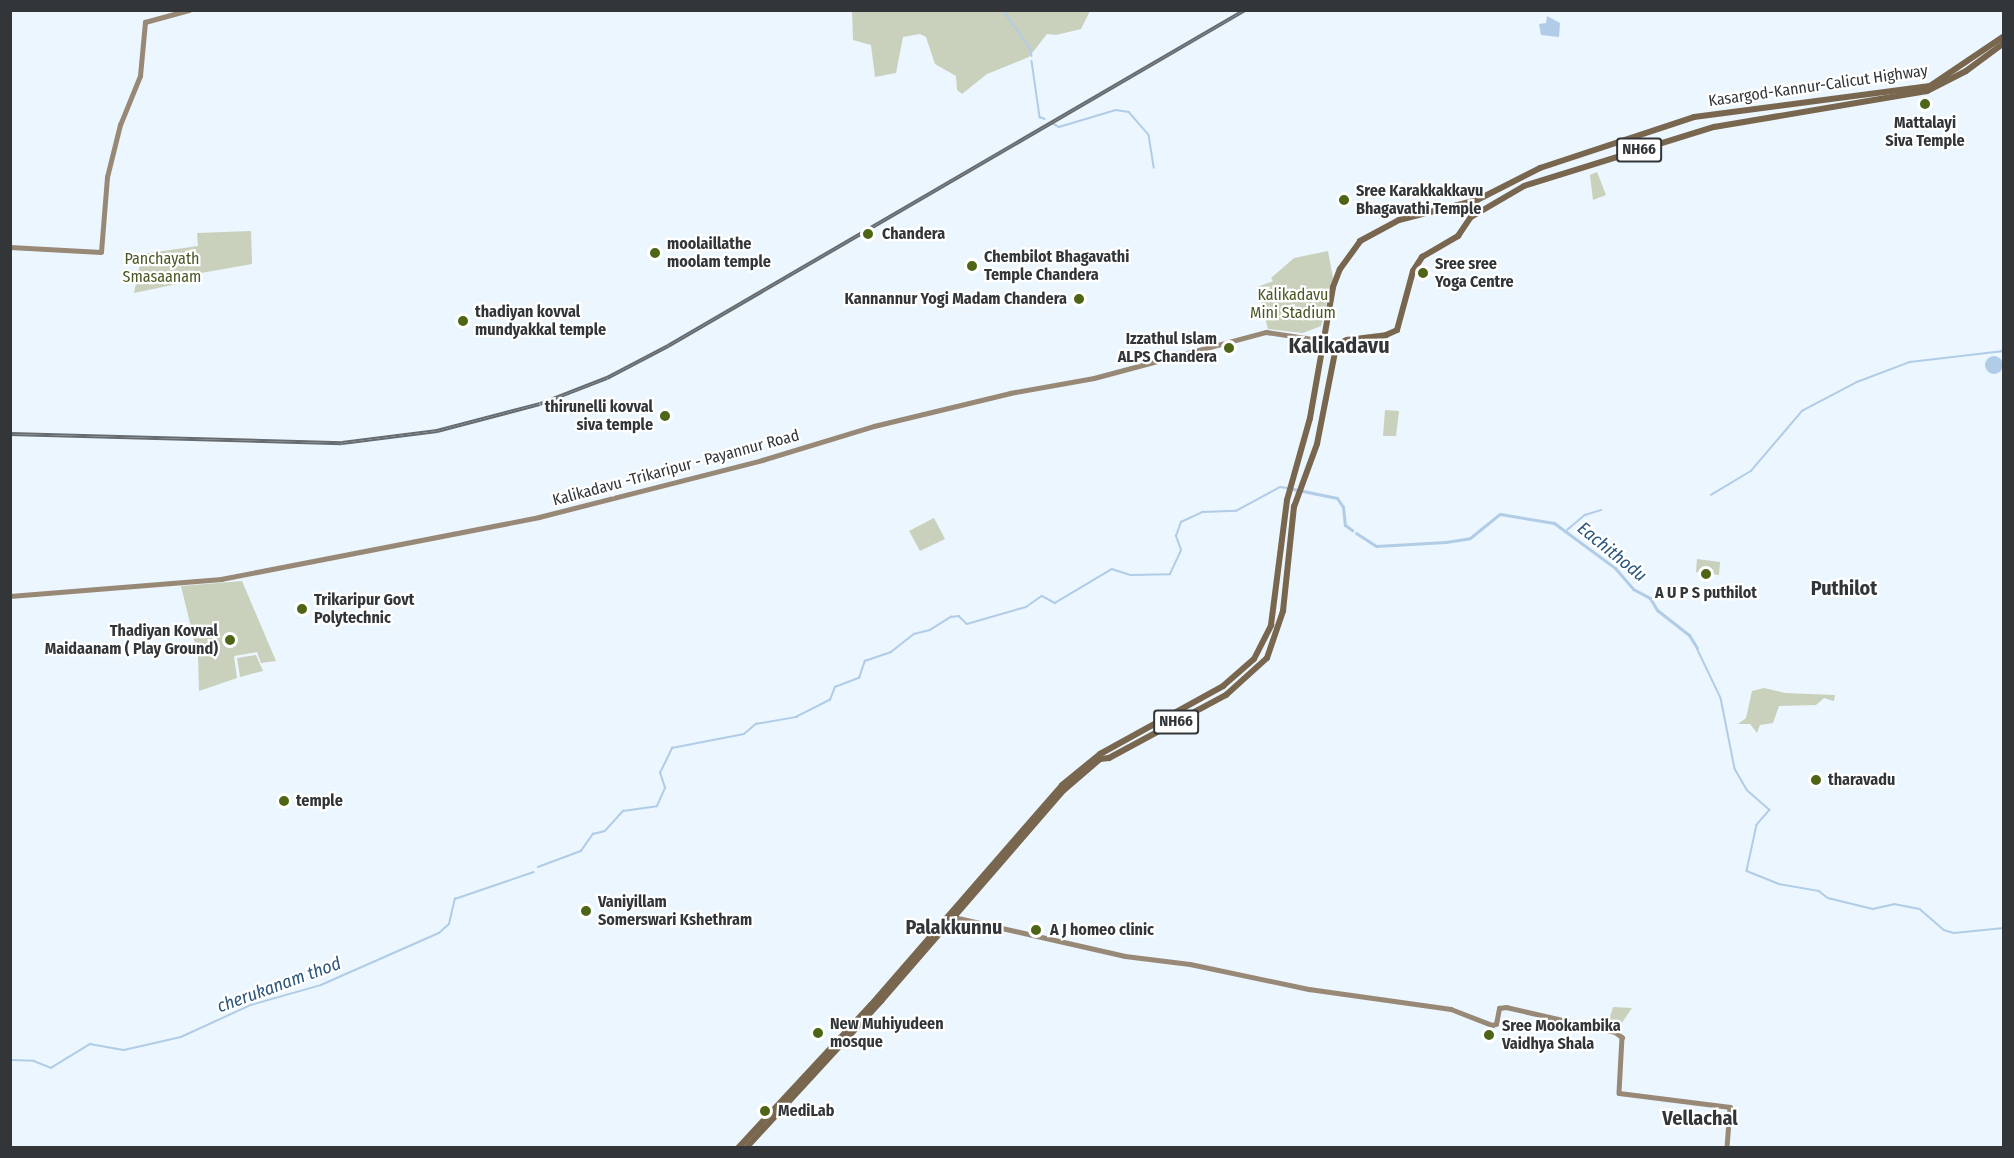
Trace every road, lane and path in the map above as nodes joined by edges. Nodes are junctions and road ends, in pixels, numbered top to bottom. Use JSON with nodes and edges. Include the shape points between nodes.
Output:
{"nodes":[{"id":1,"x":189,"y":10,"type":"edge"},
{"id":2,"x":2004,"y":36,"type":"edge"},
{"id":3,"x":2004,"y":43,"type":"edge"},
{"id":4,"x":2004,"y":49,"type":"edge"},
{"id":5,"x":1991,"y":54,"type":"junction"},
{"id":6,"x":10,"y":247,"type":"edge"},
{"id":7,"x":1322,"y":340,"type":"junction"},
{"id":8,"x":1340,"y":343,"type":"junction"},
{"id":9,"x":10,"y":596,"type":"edge"},
{"id":10,"x":956,"y":909,"type":"junction"},
{"id":11,"x":958,"y":918,"type":"dead end"},
{"id":12,"x":947,"y":919,"type":"junction"},
{"id":13,"x":738,"y":1148,"type":"edge"},
{"id":14,"x":746,"y":1148,"type":"edge"},
{"id":15,"x":1727,"y":1148,"type":"edge"}],
"edges":[{"from":1,"to":6,"type":"main road","via":[[144,22],[140,76],[120,125],[107,177],[101,252]]},
{"from":2,"to":7,"type":"highway","name":"Kasargod-Kannur-Calicut Highway","number":"NH66","via":[[1929,86],[1694,117],[1540,168],[1477,200],[1378,228],[1360,241],[1340,269]]},
{"from":3,"to":5,"type":"highway","name":"Kasargod-Kannur-Calicut Highway","number":"NH66"},
{"from":4,"to":5,"type":"main road","name":"Kasargod-Kannur-Calicut Highway","number":"NH66"},
{"from":5,"to":8,"type":"highway","name":"Kasargod-Kannur-Calicut Highway","number":"NH66","via":[[1951,80],[1914,95],[1714,127],[1524,186],[1471,216],[1458,236],[1419,260],[1397,330]]},
{"from":7,"to":8,"type":"main road","name":"Kalikadavu -Trikaripur - Payannur Road"},
{"from":7,"to":9,"type":"main road","name":"Kalikadavu -Trikaripur - Payannur Road","via":[[1266,332],[1094,378],[1010,393],[874,426],[589,505],[328,560],[200,581]]},
{"from":7,"to":10,"type":"highway","name":"Kasargod-Kannur-Calicut Highway","number":"NH66","via":[[1310,418],[1285,511],[1271,625],[1261,650],[1223,686],[1085,764],[1047,800]]},
{"from":8,"to":10,"type":"highway","name":"Kasargod-Kannur-Calicut Highway","number":"NH66","via":[[1317,444],[1294,507],[1283,611],[1266,658],[1226,695],[1109,758],[1100,759],[1085,771]]},
{"from":10,"to":12,"type":"highway","name":"Kasargod-Kannur-Calicut Highway","number":"NH66"},
{"from":11,"to":15,"type":"main road","via":[[1114,954],[1182,963],[1309,989],[1451,1009],[1492,1025],[1496,1024],[1499,1008],[1506,1007],[1619,1033],[1622,1037],[1618,1093],[1730,1107]]},
{"from":12,"to":13,"type":"highway","name":"Kasargod-Kannur-Calicut Highway","number":"NH66"},
{"from":12,"to":14,"type":"highway","name":"Kasargod-Kannur-Calicut Highway","number":"NH66"}]}
